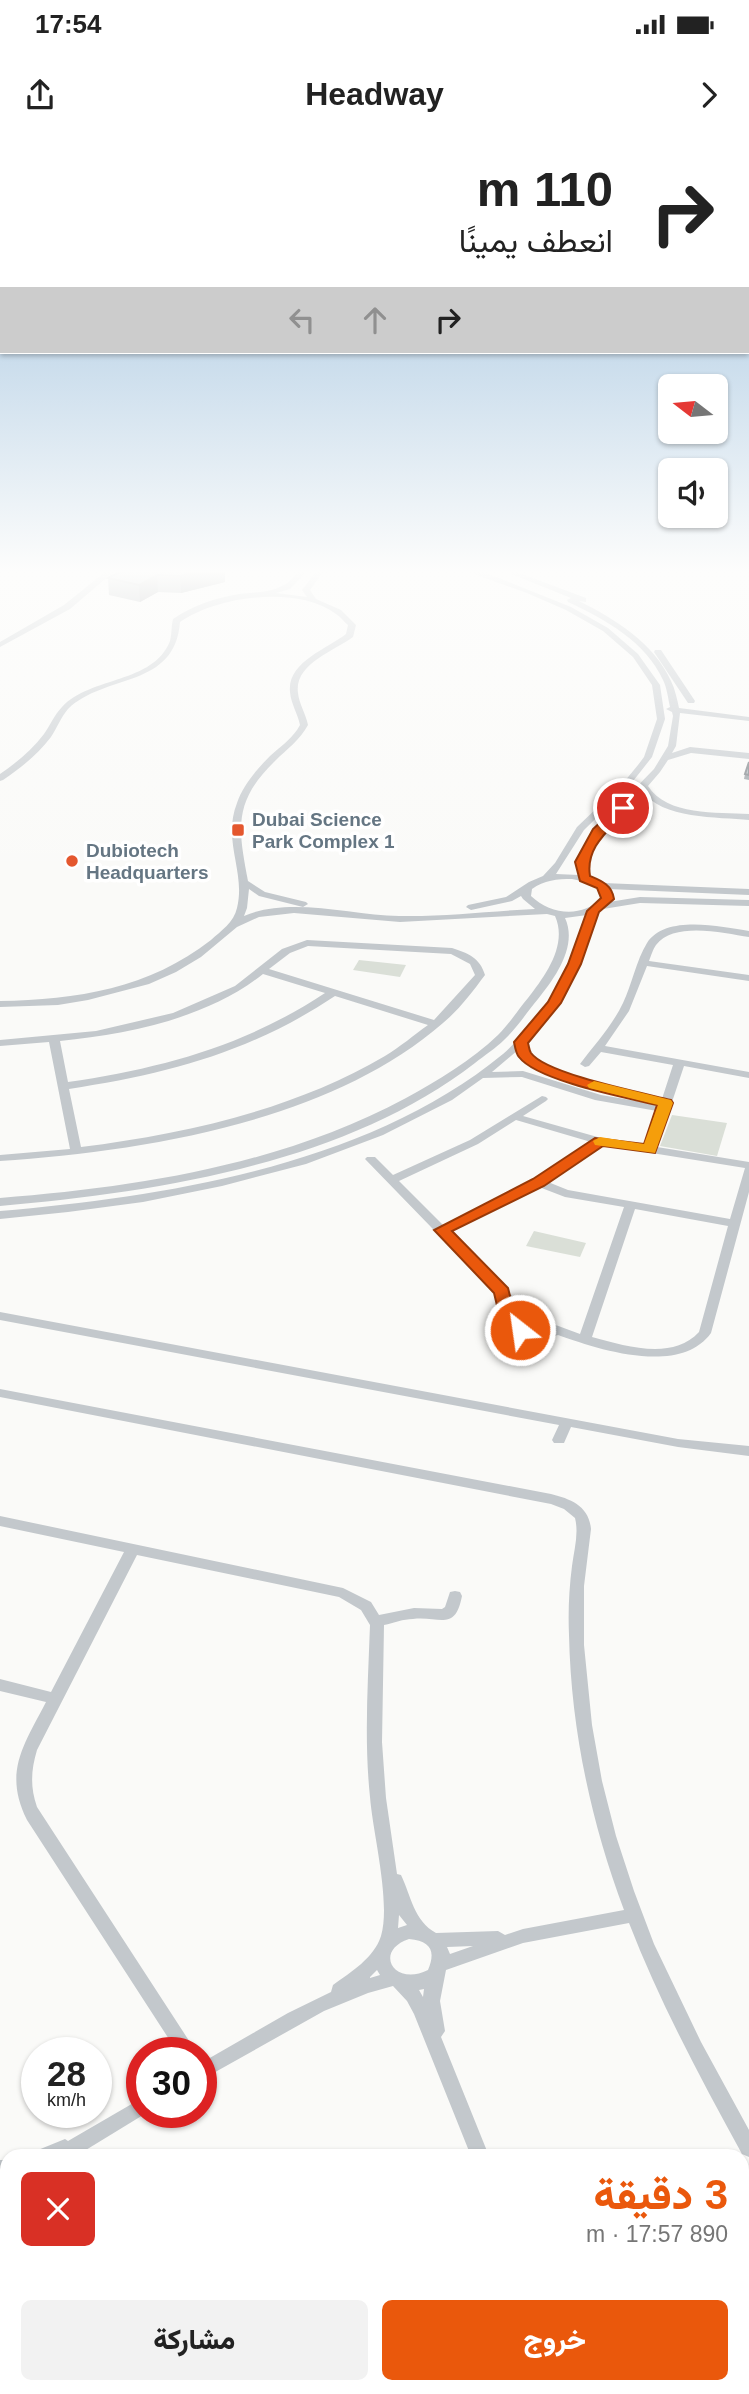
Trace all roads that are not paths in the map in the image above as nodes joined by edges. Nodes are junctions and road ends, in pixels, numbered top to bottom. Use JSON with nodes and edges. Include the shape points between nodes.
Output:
{"nodes":[{"id":1,"x":138,"y":673,"type":"edge"},
{"id":2,"x":300,"y":673,"type":"edge"},
{"id":3,"x":650,"y":673,"type":"edge"},
{"id":4,"x":663,"y":673,"type":"edge"},
{"id":5,"x":667,"y":673,"type":"edge"},
{"id":6,"x":674,"y":673,"type":"edge"},
{"id":7,"x":666,"y":677,"type":"junction"},
{"id":8,"x":671,"y":689,"type":"junction"},
{"id":9,"x":691,"y":701,"type":"junction"},
{"id":10,"x":662,"y":707,"type":"junction"},
{"id":11,"x":676,"y":708,"type":"junction"},
{"id":12,"x":722,"y":713,"type":"junction"},
{"id":13,"x":749,"y":716,"type":"edge"},
{"id":14,"x":676,"y":726,"type":"junction"},
{"id":15,"x":749,"y":756,"type":"edge"},
{"id":16,"x":666,"y":758,"type":"junction"},
{"id":17,"x":0,"y":778,"type":"edge"},
{"id":18,"x":644,"y":787,"type":"junction"},
{"id":19,"x":749,"y":817,"type":"edge"},
{"id":20,"x":547,"y":877,"type":"junction"},
{"id":21,"x":584,"y":878,"type":"junction"},
{"id":22,"x":242,"y":881,"type":"junction"},
{"id":23,"x":601,"y":886,"type":"junction"},
{"id":24,"x":527,"y":888,"type":"junction"},
{"id":25,"x":749,"y":892,"type":"edge"},
{"id":26,"x":749,"y":903,"type":"edge"},
{"id":27,"x":598,"y":908,"type":"junction"},
{"id":28,"x":546,"y":911,"type":"junction"},
{"id":29,"x":559,"y":914,"type":"junction"},
{"id":30,"x":234,"y":924,"type":"junction"},
{"id":31,"x":749,"y":934,"type":"edge"},
{"id":32,"x":645,"y":963,"type":"junction"},
{"id":33,"x":264,"y":971,"type":"junction"},
{"id":34,"x":749,"y":978,"type":"edge"},
{"id":35,"x":334,"y":992,"type":"junction"},
{"id":36,"x":0,"y":1004,"type":"edge"},
{"id":37,"x":435,"y":1023,"type":"junction"},
{"id":38,"x":54,"y":1039,"type":"junction"},
{"id":39,"x":521,"y":1042,"type":"junction"},
{"id":40,"x":0,"y":1043,"type":"edge"},
{"id":41,"x":599,"y":1048,"type":"junction"},
{"id":42,"x":585,"y":1064,"type":"dead end"},
{"id":43,"x":679,"y":1064,"type":"junction"},
{"id":44,"x":481,"y":1075,"type":"junction"},
{"id":45,"x":749,"y":1075,"type":"edge"},
{"id":46,"x":64,"y":1086,"type":"junction"},
{"id":47,"x":670,"y":1089,"type":"junction"},
{"id":48,"x":613,"y":1096,"type":"junction"},
{"id":49,"x":542,"y":1099,"type":"dead end"},
{"id":50,"x":633,"y":1100,"type":"junction"},
{"id":51,"x":664,"y":1106,"type":"junction"},
{"id":52,"x":516,"y":1117,"type":"junction"},
{"id":53,"x":659,"y":1122,"type":"junction"},
{"id":54,"x":600,"y":1141,"type":"junction"},
{"id":55,"x":650,"y":1150,"type":"junction"},
{"id":56,"x":76,"y":1152,"type":"junction"},
{"id":57,"x":0,"y":1158,"type":"edge"},
{"id":58,"x":371,"y":1159,"type":"dead end"},
{"id":59,"x":749,"y":1168,"type":"edge"},
{"id":60,"x":392,"y":1180,"type":"junction"},
{"id":61,"x":539,"y":1183,"type":"junction"},
{"id":62,"x":0,"y":1202,"type":"edge"},
{"id":63,"x":630,"y":1207,"type":"junction"},
{"id":64,"x":0,"y":1215,"type":"edge"},
{"id":65,"x":734,"y":1224,"type":"junction"},
{"id":66,"x":442,"y":1230,"type":"junction"},
{"id":67,"x":0,"y":1316,"type":"edge"},
{"id":68,"x":585,"y":1339,"type":"junction"},
{"id":69,"x":0,"y":1393,"type":"edge"},
{"id":70,"x":567,"y":1422,"type":"junction"},
{"id":71,"x":559,"y":1440,"type":"dead end"},
{"id":72,"x":678,"y":1443,"type":"junction"},
{"id":73,"x":749,"y":1451,"type":"edge"},
{"id":74,"x":749,"y":1459,"type":"edge"},
{"id":75,"x":0,"y":1521,"type":"edge"},
{"id":76,"x":133,"y":1549,"type":"junction"},
{"id":77,"x":455,"y":1596,"type":"dead end"},
{"id":78,"x":375,"y":1621,"type":"junction"},
{"id":79,"x":0,"y":1685,"type":"edge"},
{"id":80,"x":55,"y":1699,"type":"junction"},
{"id":81,"x":387,"y":1857,"type":"junction"},
{"id":82,"x":635,"y":1915,"type":"junction"},
{"id":83,"x":523,"y":1936,"type":"junction"},
{"id":84,"x":428,"y":1937,"type":"junction"},
{"id":85,"x":385,"y":1947,"type":"junction"},
{"id":86,"x":438,"y":1970,"type":"junction"},
{"id":87,"x":396,"y":1980,"type":"junction"},
{"id":88,"x":310,"y":2011,"type":"junction"},
{"id":89,"x":178,"y":2037,"type":"edge"},
{"id":90,"x":441,"y":2055,"type":"junction"},
{"id":91,"x":217,"y":2064,"type":"edge"},
{"id":92,"x":126,"y":2115,"type":"edge"},
{"id":93,"x":749,"y":2148,"type":"edge"},
{"id":94,"x":68,"y":2149,"type":"edge"},
{"id":95,"x":477,"y":2149,"type":"edge"}],
"edges":[{"from":1,"to":17,"type":"street","via":[[81,697],[65,709],[32,754]]},
{"from":2,"to":22,"type":"street","via":[[294,692],[304,725],[300,734],[259,773],[240,806],[233,841]]},
{"from":3,"to":10,"type":"street"},
{"from":4,"to":7,"type":"street"},
{"from":5,"to":7,"type":"street"},
{"from":6,"to":9,"type":"street"},
{"from":7,"to":8,"type":"street"},
{"from":8,"to":9,"type":"street"},
{"from":8,"to":11,"type":"street"},
{"from":9,"to":12,"type":"street"},
{"from":10,"to":11,"type":"street"},
{"from":10,"to":20,"type":"street","via":[[656,742],[639,771],[584,824],[563,861]]},
{"from":11,"to":12,"type":"street"},
{"from":11,"to":14,"type":"street"},
{"from":12,"to":13,"type":"street"},
{"from":12,"to":14,"type":"street"},
{"from":14,"to":16,"type":"street"},
{"from":15,"to":16,"type":"street","via":[[690,750]]},
{"from":16,"to":18,"type":"street"},
{"from":18,"to":19,"type":"street","via":[[652,800],[667,807]]},
{"from":18,"to":21,"type":"street","via":[[589,843],[582,862]]},
{"from":20,"to":21,"type":"street"},
{"from":20,"to":24,"type":"street"},
{"from":21,"to":23,"type":"street"},
{"from":22,"to":24,"type":"street","via":[[285,901],[387,911],[485,905]]},
{"from":22,"to":30,"type":"street","via":[[245,895]]},
{"from":23,"to":25,"type":"street"},
{"from":23,"to":27,"type":"street","via":[[607,899]]},
{"from":24,"to":28,"type":"street","via":[[532,905]]},
{"from":26,"to":27,"type":"street","via":[[640,900]]},
{"from":27,"to":29,"type":"street"},
{"from":27,"to":39,"type":"street","via":[[566,983]]},
{"from":28,"to":29,"type":"street"},
{"from":28,"to":30,"type":"street","via":[[400,919],[294,910],[257,914]]},
{"from":29,"to":62,"type":"street","via":[[565,928],[563,942],[548,978],[524,1013],[461,1070],[399,1106],[320,1141],[217,1172],[117,1191]]},
{"from":30,"to":36,"type":"street","via":[[188,962],[130,986],[53,1002]]},
{"from":31,"to":32,"type":"street","via":[[702,928],[671,931],[651,943]]},
{"from":32,"to":34,"type":"street"},
{"from":32,"to":41,"type":"street","via":[[627,1006]]},
{"from":33,"to":35,"type":"street"},
{"from":33,"to":37,"type":"street","via":[[286,951],[307,943],[453,951],[478,965],[480,975]]},
{"from":33,"to":38,"type":"street","via":[[210,1003],[176,1015],[124,1029]]},
{"from":35,"to":37,"type":"street"},
{"from":35,"to":46,"type":"street","via":[[284,1024],[220,1052],[146,1073]]},
{"from":37,"to":56,"type":"street","via":[[370,1067],[285,1105],[187,1134]]},
{"from":38,"to":40,"type":"street"},
{"from":38,"to":46,"type":"street"},
{"from":39,"to":44,"type":"street"},
{"from":39,"to":48,"type":"street","via":[[525,1056],[537,1065]]},
{"from":41,"to":42,"type":"street"},
{"from":41,"to":43,"type":"street"},
{"from":43,"to":45,"type":"street"},
{"from":43,"to":47,"type":"street"},
{"from":44,"to":48,"type":"street","via":[[523,1074]]},
{"from":44,"to":64,"type":"street","via":[[374,1134],[261,1174],[105,1206]]},
{"from":46,"to":56,"type":"street"},
{"from":47,"to":50,"type":"street"},
{"from":47,"to":51,"type":"street"},
{"from":48,"to":50,"type":"street"},
{"from":49,"to":52,"type":"street"},
{"from":50,"to":51,"type":"street"},
{"from":50,"to":53,"type":"street"},
{"from":51,"to":53,"type":"street"},
{"from":52,"to":54,"type":"street"},
{"from":52,"to":60,"type":"street"},
{"from":53,"to":55,"type":"street"},
{"from":54,"to":55,"type":"street"},
{"from":54,"to":61,"type":"street"},
{"from":55,"to":59,"type":"street"},
{"from":56,"to":57,"type":"street"},
{"from":58,"to":60,"type":"street"},
{"from":59,"to":65,"type":"street"},
{"from":60,"to":66,"type":"street"},
{"from":61,"to":63,"type":"street"},
{"from":61,"to":66,"type":"street"},
{"from":63,"to":65,"type":"street"},
{"from":63,"to":68,"type":"street"},
{"from":65,"to":68,"type":"street","via":[[708,1326],[700,1340],[682,1350],[657,1353]]},
{"from":66,"to":68,"type":"street","via":[[502,1292],[511,1325],[526,1332]]},
{"from":67,"to":70,"type":"street"},
{"from":69,"to":82,"type":"street","via":[[551,1499],[575,1509],[584,1527],[576,1627],[584,1726],[604,1817]]},
{"from":70,"to":71,"type":"street"},
{"from":70,"to":72,"type":"street"},
{"from":72,"to":73,"type":"street"},
{"from":72,"to":74,"type":"street"},
{"from":75,"to":76,"type":"street"},
{"from":76,"to":78,"type":"street","via":[[343,1593],[366,1606]]},
{"from":76,"to":80,"type":"street"},
{"from":77,"to":78,"type":"street","via":[[452,1610],[444,1615],[414,1613]]},
{"from":78,"to":81,"type":"street","via":[[376,1769]]},
{"from":79,"to":80,"type":"street"},
{"from":80,"to":89,"type":"street","via":[[23,1766],[25,1800]]},
{"from":81,"to":84,"type":"street","via":[[404,1908]]},
{"from":81,"to":85,"type":"street","via":[[392,1910]]},
{"from":82,"to":83,"type":"street"},
{"from":82,"to":93,"type":"street","via":[[686,2033]]},
{"from":83,"to":84,"type":"street"},
{"from":83,"to":86,"type":"street"},
{"from":84,"to":85,"type":"street","via":[[402,1933]]},
{"from":84,"to":86,"type":"street","via":[[441,1951]]},
{"from":85,"to":87,"type":"street","via":[[384,1970]]},
{"from":85,"to":88,"type":"street","via":[[364,1972]]},
{"from":86,"to":87,"type":"street","via":[[415,1984]]},
{"from":86,"to":90,"type":"street","via":[[432,2010]]},
{"from":87,"to":88,"type":"street","via":[[357,1989]]},
{"from":87,"to":90,"type":"street","via":[[418,2003]]},
{"from":88,"to":91,"type":"street"},
{"from":90,"to":95,"type":"street"},
{"from":92,"to":94,"type":"street"}]}
